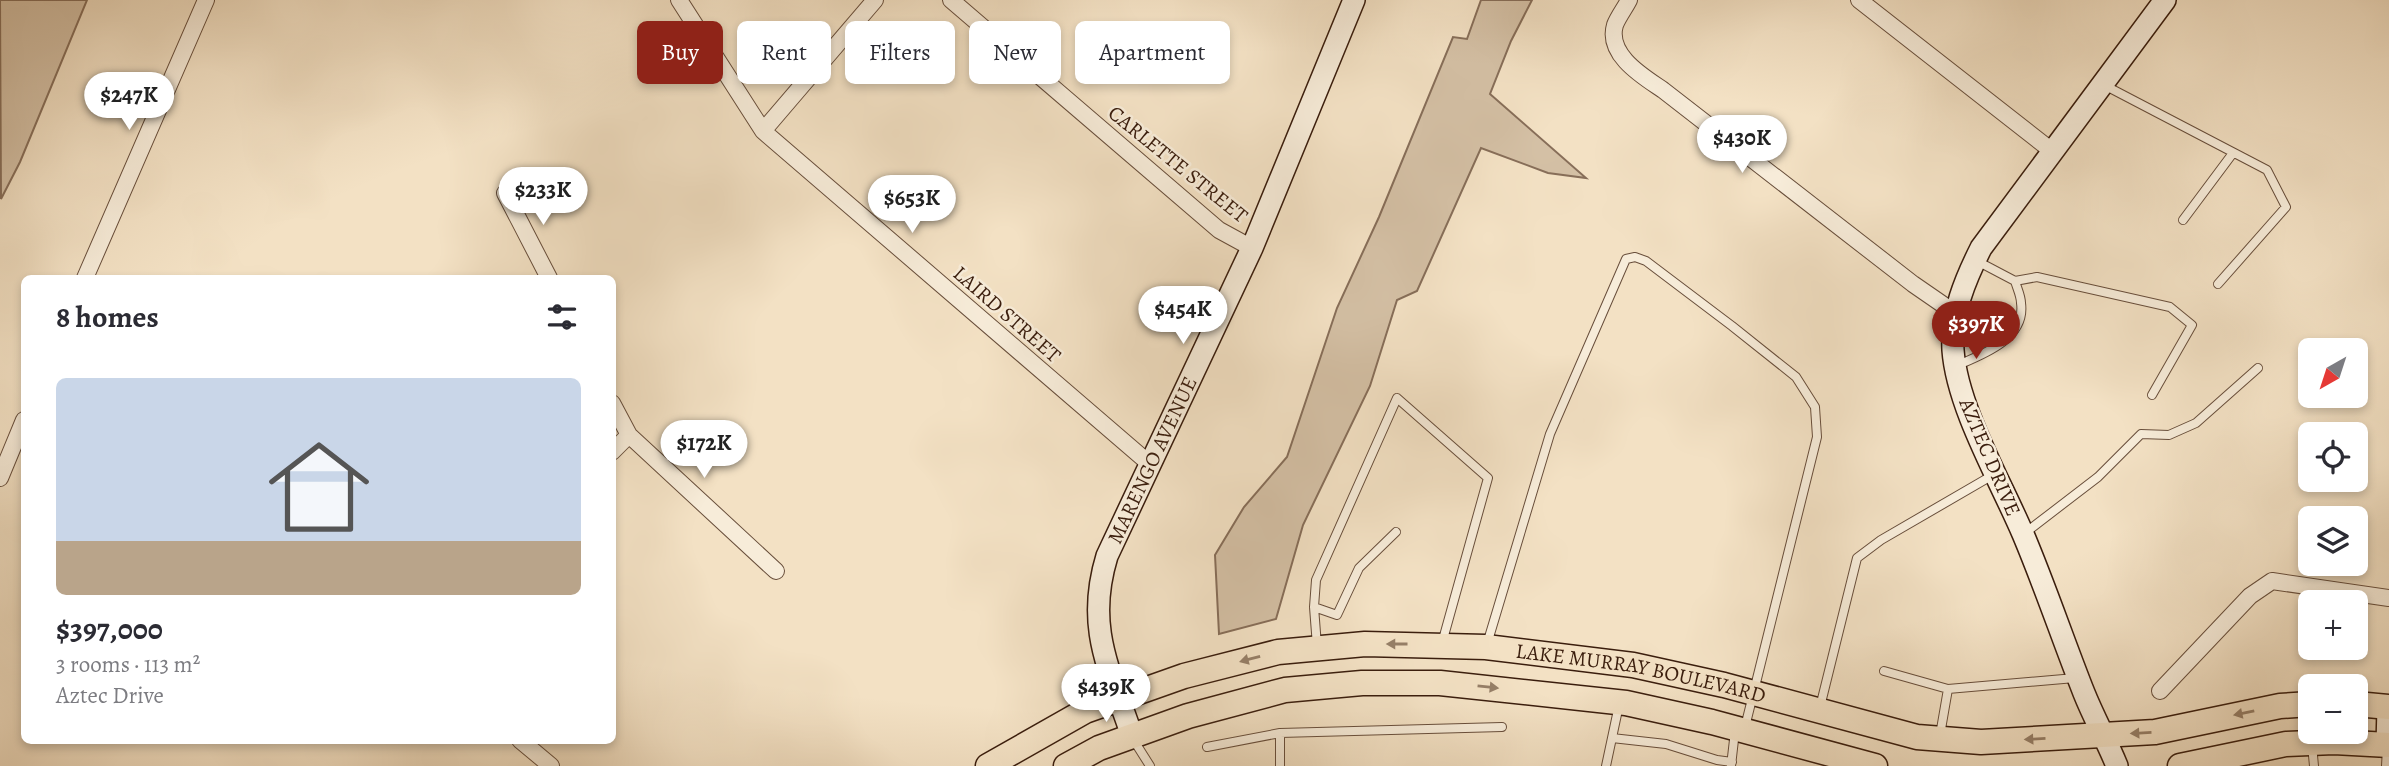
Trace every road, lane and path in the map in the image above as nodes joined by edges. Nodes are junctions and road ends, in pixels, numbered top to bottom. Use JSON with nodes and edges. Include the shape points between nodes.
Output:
{"nodes":[{"id":1,"x":206,"y":0,"type":"edge"},
{"id":2,"x":679,"y":0,"type":"edge"},
{"id":3,"x":875,"y":0,"type":"edge"},
{"id":4,"x":951,"y":0,"type":"edge"},
{"id":5,"x":1354,"y":0,"type":"edge"},
{"id":6,"x":1629,"y":0,"type":"edge"},
{"id":7,"x":1859,"y":0,"type":"edge"},
{"id":8,"x":2165,"y":0,"type":"edge"},
{"id":9,"x":2101,"y":84,"type":"junction"},
{"id":10,"x":763,"y":131,"type":"junction"},
{"id":11,"x":2052,"y":151,"type":"junction"},
{"id":12,"x":2233,"y":153,"type":"junction"},
{"id":13,"x":505,"y":193,"type":"dead end"},
{"id":14,"x":2183,"y":219,"type":"dead end"},
{"id":15,"x":1252,"y":248,"type":"junction"},
{"id":16,"x":1975,"y":260,"type":"junction"},
{"id":17,"x":86,"y":275,"type":"edge"},
{"id":18,"x":547,"y":275,"type":"edge"},
{"id":19,"x":2015,"y":281,"type":"junction"},
{"id":20,"x":2218,"y":284,"type":"dead end"},
{"id":21,"x":1955,"y":313,"type":"junction"},
{"id":22,"x":1955,"y":366,"type":"junction"},
{"id":23,"x":2258,"y":368,"type":"dead end"},
{"id":24,"x":2152,"y":396,"type":"dead end"},
{"id":25,"x":616,"y":411,"type":"edge"},
{"id":26,"x":21,"y":427,"type":"edge"},
{"id":27,"x":629,"y":435,"type":"junction"},
{"id":28,"x":616,"y":448,"type":"edge"},
{"id":29,"x":1151,"y":465,"type":"junction"},
{"id":30,"x":1995,"y":474,"type":"junction"},
{"id":31,"x":0,"y":478,"type":"edge"},
{"id":32,"x":1396,"y":532,"type":"dead end"},
{"id":33,"x":2023,"y":535,"type":"junction"},
{"id":34,"x":776,"y":571,"type":"dead end"},
{"id":35,"x":2389,"y":598,"type":"edge"},
{"id":36,"x":1314,"y":607,"type":"junction"},
{"id":37,"x":1441,"y":645,"type":"junction"},
{"id":38,"x":1486,"y":647,"type":"junction"},
{"id":39,"x":1317,"y":649,"type":"junction"},
{"id":40,"x":1884,"y":671,"type":"dead end"},
{"id":41,"x":2078,"y":678,"type":"junction"},
{"id":42,"x":1322,"y":687,"type":"junction"},
{"id":43,"x":1948,"y":690,"type":"junction"},
{"id":44,"x":2160,"y":691,"type":"dead end"},
{"id":45,"x":1755,"y":694,"type":"junction"},
{"id":46,"x":1120,"y":699,"type":"junction"},
{"id":47,"x":2389,"y":700,"type":"edge"},
{"id":48,"x":1620,"y":702,"type":"junction"},
{"id":49,"x":2298,"y":705,"type":"edge"},
{"id":50,"x":2368,"y":705,"type":"edge"},
{"id":51,"x":2389,"y":707,"type":"edge"},
{"id":52,"x":1819,"y":711,"type":"junction"},
{"id":53,"x":1502,"y":727,"type":"dead end"},
{"id":54,"x":1740,"y":729,"type":"junction"},
{"id":55,"x":1280,"y":733,"type":"junction"},
{"id":56,"x":1132,"y":736,"type":"junction"},
{"id":57,"x":1612,"y":738,"type":"junction"},
{"id":58,"x":1940,"y":739,"type":"junction"},
{"id":59,"x":525,"y":744,"type":"edge"},
{"id":60,"x":1207,"y":747,"type":"dead end"},
{"id":61,"x":2111,"y":751,"type":"edge"},
{"id":62,"x":2387,"y":752,"type":"edge"},
{"id":63,"x":2313,"y":755,"type":"edge"},
{"id":64,"x":1732,"y":764,"type":"edge"},
{"id":65,"x":551,"y":766,"type":"edge"},
{"id":66,"x":988,"y":766,"type":"edge"},
{"id":67,"x":1066,"y":766,"type":"edge"},
{"id":68,"x":1150,"y":766,"type":"edge"},
{"id":69,"x":1280,"y":766,"type":"edge"},
{"id":70,"x":1606,"y":766,"type":"edge"},
{"id":71,"x":1875,"y":766,"type":"edge"},
{"id":72,"x":2180,"y":766,"type":"edge"}],
"edges":[{"from":1,"to":17,"type":"street"},
{"from":2,"to":10,"type":"street","name":"LAIRD STREET"},
{"from":3,"to":10,"type":"street"},
{"from":4,"to":15,"type":"street","name":"CARLETTE STREET","via":[[1219,230]]},
{"from":5,"to":15,"type":"street","name":"MARENGO AVENUE"},
{"from":6,"to":21,"type":"street","via":[[1614,27],[1618,48],[1632,68]]},
{"from":7,"to":11,"type":"street"},
{"from":8,"to":9,"type":"street","name":"AZTEC DRIVE"},
{"from":9,"to":11,"type":"street","name":"AZTEC DRIVE"},
{"from":9,"to":12,"type":"lane"},
{"from":10,"to":29,"type":"street","name":"LAIRD STREET"},
{"from":11,"to":16,"type":"street","name":"AZTEC DRIVE"},
{"from":12,"to":14,"type":"lane"},
{"from":12,"to":20,"type":"lane","via":[[2267,170],[2286,207]]},
{"from":13,"to":18,"type":"street"},
{"from":15,"to":29,"type":"street","name":"MARENGO AVENUE"},
{"from":16,"to":19,"type":"lane"},
{"from":16,"to":21,"type":"street","name":"AZTEC DRIVE"},
{"from":19,"to":22,"type":"lane","via":[[2022,305],[2016,328],[1992,351]]},
{"from":19,"to":24,"type":"lane","via":[[2037,277],[2170,307],[2192,325]]},
{"from":21,"to":22,"type":"street","name":"AZTEC DRIVE"},
{"from":22,"to":30,"type":"street","name":"AZTEC DRIVE"},
{"from":23,"to":33,"type":"lane","via":[[2196,423],[2169,435],[2141,434],[2098,477]]},
{"from":25,"to":27,"type":"street"},
{"from":26,"to":31,"type":"street"},
{"from":27,"to":28,"type":"street"},
{"from":27,"to":34,"type":"street"},
{"from":29,"to":46,"type":"street","name":"MARENGO AVENUE","via":[[1107,556],[1098,594],[1102,649]]},
{"from":30,"to":33,"type":"street","name":"AZTEC DRIVE"},
{"from":30,"to":52,"type":"lane","via":[[1857,558]]},
{"from":32,"to":36,"type":"lane","via":[[1359,568],[1337,615]]},
{"from":33,"to":41,"type":"street","name":"AZTEC DRIVE"},
{"from":35,"to":44,"type":"street","via":[[2272,581],[2250,596]]},
{"from":36,"to":37,"type":"lane","via":[[1316,580],[1397,398],[1488,478]]},
{"from":36,"to":39,"type":"lane"},
{"from":37,"to":38,"type":"main road","name":"LAKE MURRAY BOULEVARD"},
{"from":37,"to":39,"type":"main road","name":"LAKE MURRAY BOULEVARD","one_way":true},
{"from":38,"to":45,"type":"main road","name":"LAKE MURRAY BOULEVARD","via":[[1633,665]]},
{"from":38,"to":45,"type":"lane","via":[[1550,434],[1626,259],[1635,257],[1796,377],[1815,407],[1817,437]]},
{"from":39,"to":42,"type":"main road"},
{"from":39,"to":46,"type":"main road","name":"LAKE MURRAY BOULEVARD","one_way":true,"via":[[1278,652],[1184,676]]},
{"from":40,"to":43,"type":"lane"},
{"from":41,"to":43,"type":"lane"},
{"from":41,"to":61,"type":"street","name":"AZTEC DRIVE"},
{"from":42,"to":48,"type":"main road","name":"LAKE MURRAY BOULEVARD","one_way":true,"via":[[1440,683]]},
{"from":42,"to":56,"type":"main road","name":"LAKE MURRAY BOULEVARD","via":[[1284,690]]},
{"from":43,"to":58,"type":"lane"},
{"from":45,"to":52,"type":"main road","name":"LAKE MURRAY BOULEVARD"},
{"from":45,"to":54,"type":"lane"},
{"from":46,"to":56,"type":"street","name":"MARENGO AVENUE"},
{"from":46,"to":66,"type":"main road","name":"LAKE MURRAY BOULEVARD","via":[[1085,712]]},
{"from":47,"to":51,"type":"lane"},
{"from":48,"to":54,"type":"main road","name":"LAKE MURRAY BOULEVARD"},
{"from":48,"to":57,"type":"lane"},
{"from":49,"to":61,"type":"main road","name":"LAKE MURRAY BOULEVARD","one_way":true,"via":[[2155,732]]},
{"from":50,"to":51,"type":"main road"},
{"from":51,"to":62,"type":"street"},
{"from":52,"to":58,"type":"main road","name":"LAKE MURRAY BOULEVARD"},
{"from":53,"to":55,"type":"lane"},
{"from":54,"to":64,"type":"lane"},
{"from":54,"to":71,"type":"main road","name":"LAKE MURRAY BOULEVARD"},
{"from":55,"to":60,"type":"lane"},
{"from":55,"to":69,"type":"lane"},
{"from":56,"to":67,"type":"main road","name":"LAKE MURRAY BOULEVARD"},
{"from":56,"to":68,"type":"lane"},
{"from":57,"to":64,"type":"lane","via":[[1666,744]]},
{"from":57,"to":70,"type":"lane"},
{"from":61,"to":58,"type":"main road","name":"LAKE MURRAY BOULEVARD","one_way":true},
{"from":59,"to":65,"type":"street"},
{"from":62,"to":63,"type":"main road","via":[[2334,742]]},
{"from":63,"to":72,"type":"main road","via":[[2286,744]]}]}
